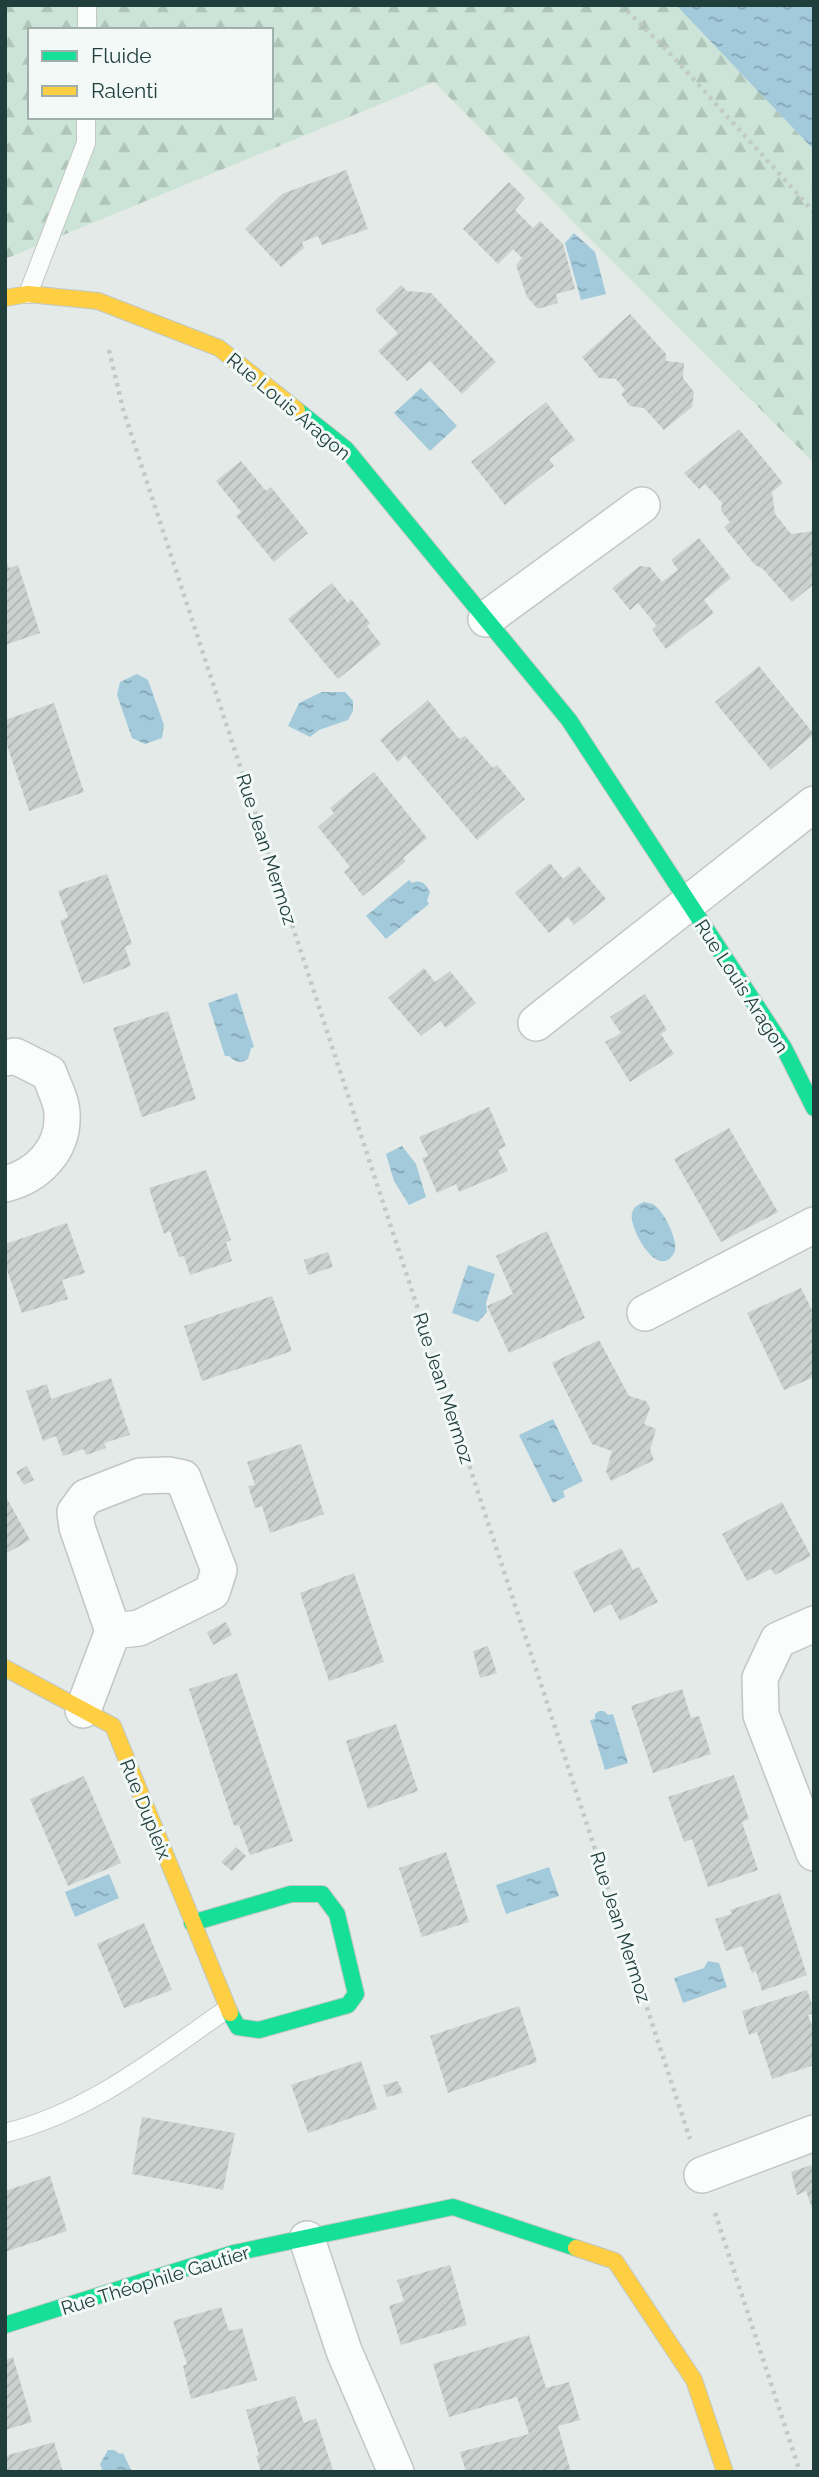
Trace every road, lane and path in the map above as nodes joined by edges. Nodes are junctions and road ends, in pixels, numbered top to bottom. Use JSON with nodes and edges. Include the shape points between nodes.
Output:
{"nodes":[{"id":1,"x":87,"y":5,"type":"edge"},
{"id":2,"x":621,"y":5,"type":"edge"},
{"id":3,"x":87,"y":28,"type":"edge"},
{"id":4,"x":86,"y":119,"type":"edge"},
{"id":5,"x":814,"y":212,"type":"edge"},
{"id":6,"x":28,"y":294,"type":"junction"},
{"id":7,"x":5,"y":298,"type":"edge"},
{"id":8,"x":98,"y":301,"type":"junction"},
{"id":9,"x":642,"y":505,"type":"dead end"},
{"id":10,"x":486,"y":620,"type":"junction"},
{"id":11,"x":814,"y":804,"type":"edge"},
{"id":12,"x":688,"y":903,"type":"junction"},
{"id":13,"x":536,"y":1023,"type":"dead end"},
{"id":14,"x":5,"y":1058,"type":"edge"},
{"id":15,"x":814,"y":1108,"type":"edge"},
{"id":16,"x":5,"y":1184,"type":"edge"},
{"id":17,"x":814,"y":1224,"type":"edge"},
{"id":18,"x":645,"y":1312,"type":"dead end"},
{"id":19,"x":814,"y":1624,"type":"edge"},
{"id":20,"x":113,"y":1631,"type":"junction"},
{"id":21,"x":5,"y":1668,"type":"edge"},
{"id":22,"x":83,"y":1710,"type":"junction"},
{"id":23,"x":814,"y":1853,"type":"edge"},
{"id":24,"x":192,"y":1923,"type":"junction"},
{"id":25,"x":227,"y":2009,"type":"junction"},
{"id":26,"x":5,"y":2133,"type":"edge"},
{"id":27,"x":814,"y":2133,"type":"edge"},
{"id":28,"x":702,"y":2175,"type":"junction"},
{"id":29,"x":307,"y":2239,"type":"junction"},
{"id":30,"x":5,"y":2325,"type":"edge"},
{"id":31,"x":396,"y":2472,"type":"edge"},
{"id":32,"x":725,"y":2472,"type":"edge"},
{"id":33,"x":800,"y":2472,"type":"edge"}],
"edges":[{"from":1,"to":3,"type":"lane"},
{"from":2,"to":5,"type":"path"},
{"from":4,"to":6,"type":"lane","via":[[86,142]]},
{"from":6,"to":7,"type":"street","name":"Rue Louis Aragon"},
{"from":6,"to":8,"type":"street","name":"Rue Louis Aragon"},
{"from":8,"to":10,"type":"street","name":"Rue Louis Aragon","via":[[219,348],[346,449]]},
{"from":8,"to":28,"type":"path","name":"Rue Jean Mermoz","via":[[127,422]]},
{"from":9,"to":10,"type":"street"},
{"from":10,"to":12,"type":"street","name":"Rue Louis Aragon","via":[[569,720]]},
{"from":11,"to":12,"type":"street","name":"Rue Louis Aragon"},
{"from":12,"to":13,"type":"street","name":"Rue Louis Aragon"},
{"from":12,"to":15,"type":"street","name":"Rue Louis Aragon","via":[[784,1048]]},
{"from":14,"to":16,"type":"street","via":[[15,1056],[49,1073],[62,1113],[60,1138],[47,1163]]},
{"from":17,"to":18,"type":"street"},
{"from":19,"to":23,"type":"street","via":[[778,1640],[760,1678],[761,1715]]},
{"from":20,"to":20,"type":"street","via":[[139,1628],[212,1592],[219,1570],[183,1478],[140,1476],[86,1497],[75,1512]]},
{"from":20,"to":22,"type":"street"},
{"from":21,"to":22,"type":"street","name":"Rue Dupleix"},
{"from":22,"to":24,"type":"street","name":"Rue Dupleix","via":[[113,1726]]},
{"from":24,"to":25,"type":"street","name":"Rue Dupleix"},
{"from":24,"to":25,"type":"street","name":"Rue Dupleix","via":[[291,1894],[322,1894],[337,1914],[356,1994],[348,2005],[259,2031],[238,2027]]},
{"from":25,"to":26,"type":"lane","via":[[100,2096],[38,2125]]},
{"from":27,"to":28,"type":"street"},
{"from":28,"to":33,"type":"path","name":"Rue Jean Mermoz"},
{"from":29,"to":30,"type":"street","name":"Rue Théophile Gautier","via":[[234,2253]]},
{"from":29,"to":31,"type":"street","via":[[344,2351]]},
{"from":29,"to":32,"type":"street","name":"Rue Théophile Gautier","via":[[453,2207],[615,2261],[694,2380]]}]}
